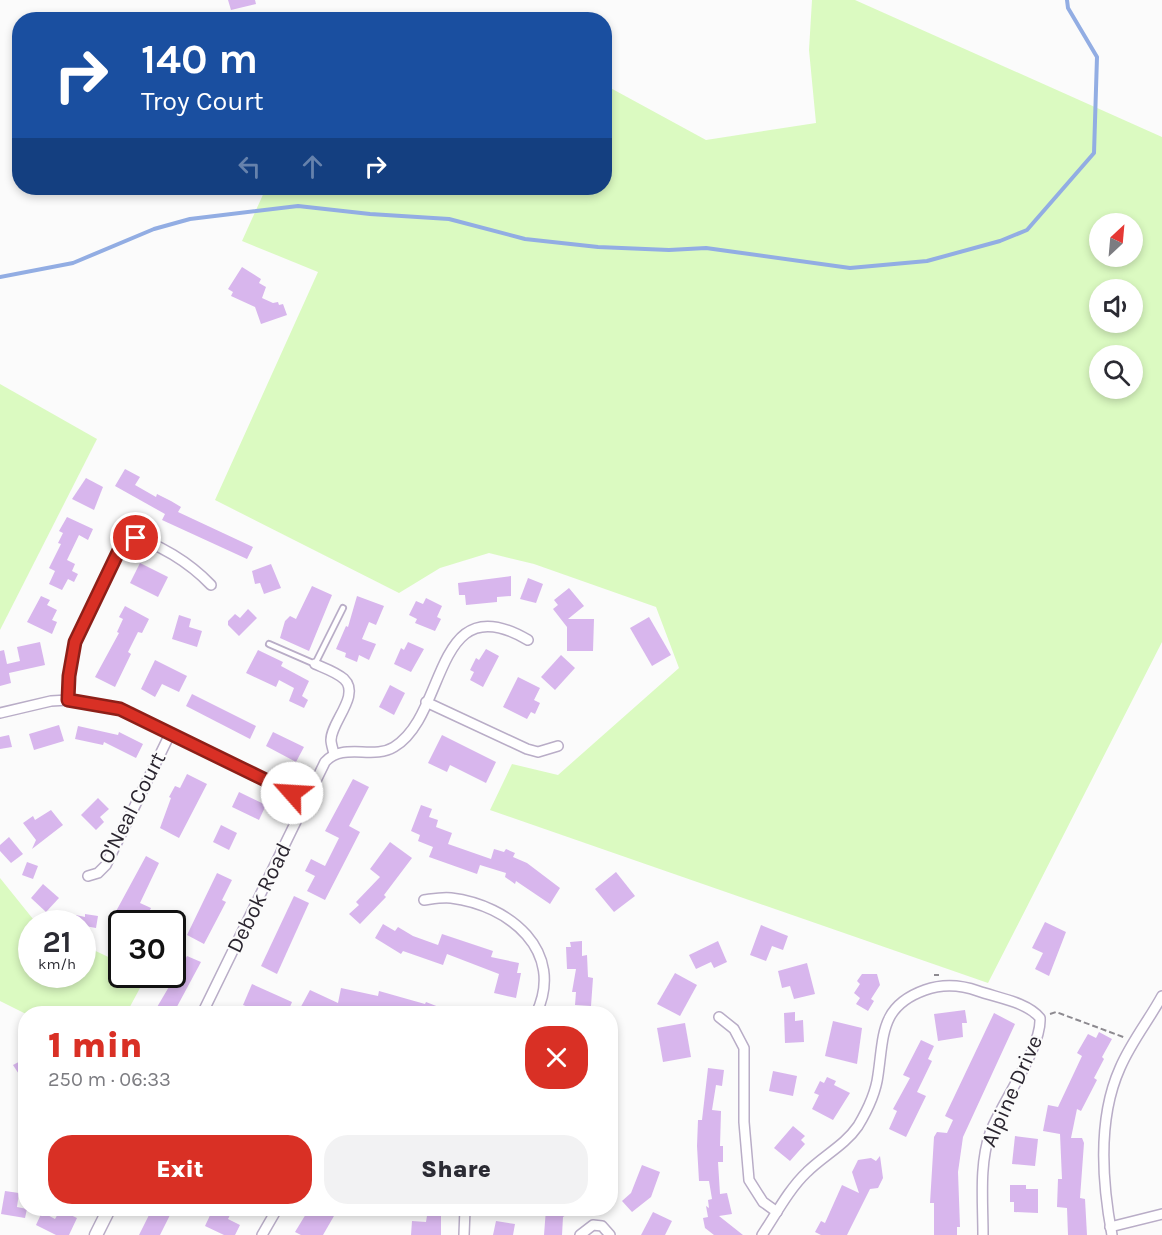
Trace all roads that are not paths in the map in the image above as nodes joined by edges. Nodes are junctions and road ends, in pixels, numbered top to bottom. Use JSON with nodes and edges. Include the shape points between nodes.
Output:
{"nodes":[{"id":1,"x":211,"y":585,"type":"dead end"},
{"id":2,"x":343,"y":608,"type":"dead end"},
{"id":3,"x":528,"y":640,"type":"dead end"},
{"id":4,"x":269,"y":644,"type":"dead end"},
{"id":5,"x":315,"y":664,"type":"junction"},
{"id":6,"x":68,"y":700,"type":"junction"},
{"id":7,"x":426,"y":702,"type":"junction"},
{"id":8,"x":0,"y":713,"type":"edge"},
{"id":9,"x":170,"y":734,"type":"junction"},
{"id":10,"x":558,"y":746,"type":"dead end"},
{"id":11,"x":334,"y":754,"type":"junction"},
{"id":12,"x":307,"y":800,"type":"junction"},
{"id":13,"x":88,"y":876,"type":"dead end"},
{"id":14,"x":424,"y":900,"type":"dead end"},
{"id":15,"x":1162,"y":996,"type":"edge"},
{"id":16,"x":206,"y":1006,"type":"edge"},
{"id":17,"x":538,"y":1006,"type":"edge"},
{"id":18,"x":719,"y":1017,"type":"dead end"},
{"id":19,"x":777,"y":1212,"type":"junction"},
{"id":20,"x":1162,"y":1214,"type":"edge"},
{"id":21,"x":106,"y":1216,"type":"edge"},
{"id":22,"x":273,"y":1216,"type":"edge"},
{"id":23,"x":465,"y":1216,"type":"edge"},
{"id":24,"x":1111,"y":1231,"type":"edge"},
{"id":25,"x":96,"y":1235,"type":"edge"},
{"id":26,"x":262,"y":1235,"type":"edge"},
{"id":27,"x":464,"y":1235,"type":"edge"},
{"id":28,"x":580,"y":1235,"type":"edge"},
{"id":29,"x":610,"y":1235,"type":"edge"},
{"id":30,"x":762,"y":1235,"type":"edge"},
{"id":31,"x":983,"y":1235,"type":"edge"}],
"edges":[{"from":1,"to":6,"type":"street","via":[[182,561],[128,537],[119,548],[75,642]]},
{"from":2,"to":5,"type":"lane"},
{"from":3,"to":7,"type":"street","via":[[495,626],[468,632],[449,652]]},
{"from":4,"to":5,"type":"lane"},
{"from":5,"to":11,"type":"street","via":[[341,677],[349,688],[333,730]]},
{"from":6,"to":8,"type":"street"},
{"from":6,"to":9,"type":"street","via":[[120,709]]},
{"from":7,"to":10,"type":"street","via":[[526,749],[538,752]]},
{"from":7,"to":11,"type":"street","via":[[412,729],[394,747]]},
{"from":9,"to":12,"type":"street"},
{"from":9,"to":13,"type":"street","name":"O'Neal Court","via":[[106,865]]},
{"from":11,"to":12,"type":"street","name":"Debok Road","via":[[325,762]]},
{"from":12,"to":16,"type":"street","name":"Debok Road"},
{"from":14,"to":17,"type":"street","via":[[449,898],[471,902],[501,914],[529,936],[544,974]]},
{"from":15,"to":24,"type":"street","via":[[1133,1043],[1111,1091],[1106,1162]]},
{"from":18,"to":19,"type":"street","via":[[734,1029],[744,1048],[749,1180],[763,1202]]},
{"from":19,"to":30,"type":"street"},
{"from":19,"to":31,"type":"street","name":"Alpine Drive","via":[[806,1173],[857,1126],[873,1095],[888,1017],[898,1004],[915,993],[948,985],[1029,1008],[1040,1018],[1041,1026],[984,1153]]},
{"from":20,"to":24,"type":"street"},
{"from":21,"to":25,"type":"street"},
{"from":22,"to":26,"type":"street"},
{"from":23,"to":27,"type":"street"},
{"from":28,"to":29,"type":"street","via":[[593,1225],[605,1228]]}]}
